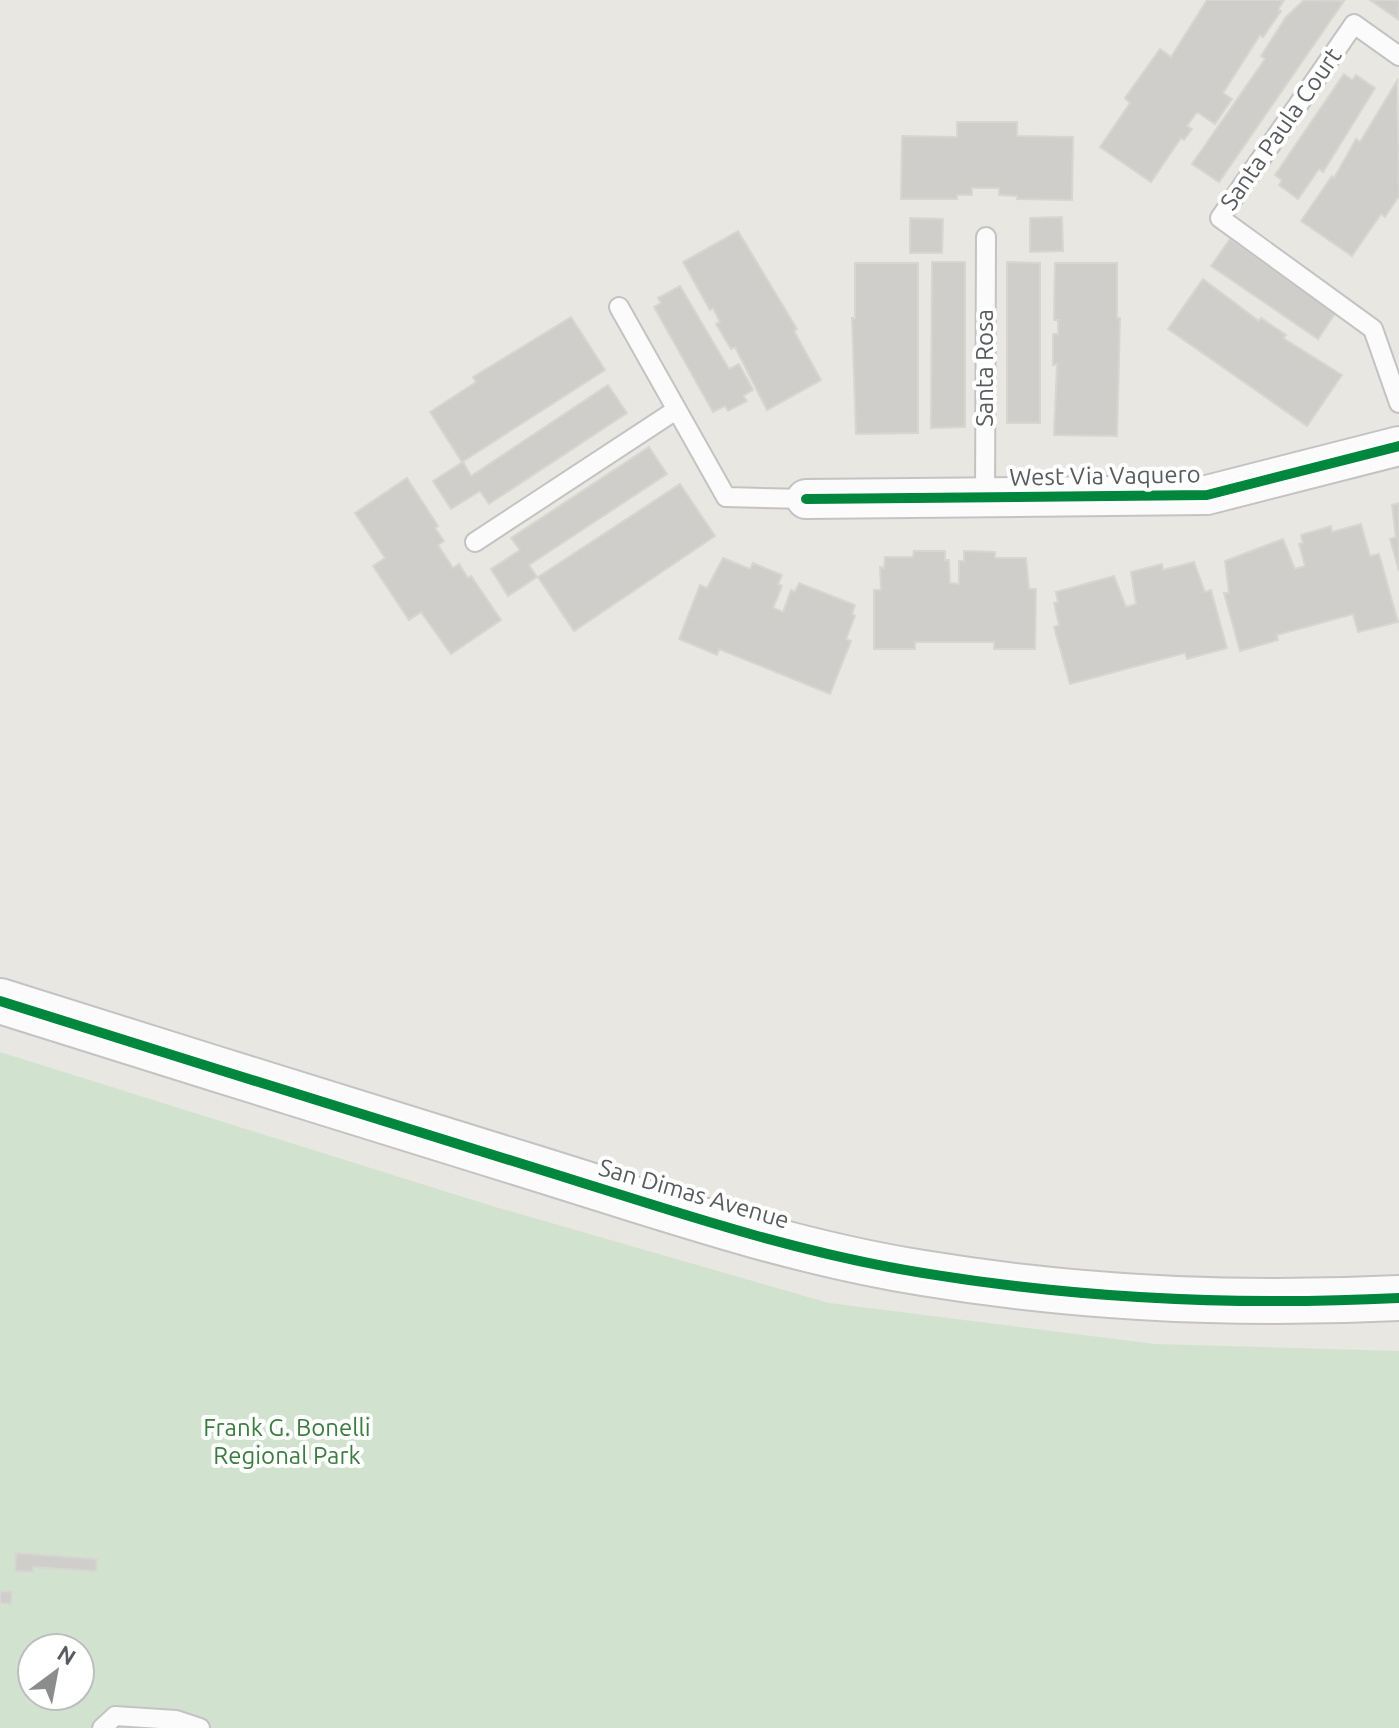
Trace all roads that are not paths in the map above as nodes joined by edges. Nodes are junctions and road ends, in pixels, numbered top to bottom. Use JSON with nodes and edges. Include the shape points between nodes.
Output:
{"nodes":[{"id":1,"x":1399,"y":56,"type":"edge"},
{"id":2,"x":986,"y":237,"type":"dead end"},
{"id":3,"x":619,"y":307,"type":"dead end"},
{"id":4,"x":1399,"y":403,"type":"edge"},
{"id":5,"x":676,"y":410,"type":"junction"},
{"id":6,"x":1399,"y":446,"type":"edge"},
{"id":7,"x":806,"y":499,"type":"joint"},
{"id":8,"x":985,"y":499,"type":"junction"},
{"id":9,"x":475,"y":542,"type":"dead end"},
{"id":10,"x":0,"y":1001,"type":"edge"},
{"id":11,"x":1399,"y":1298,"type":"edge"},
{"id":12,"x":102,"y":1728,"type":"edge"},
{"id":13,"x":200,"y":1728,"type":"edge"}],
"edges":[{"from":1,"to":4,"type":"lane","name":"Santa Paula Court","via":[[1354,24],[1220,218],[1373,329]]},
{"from":2,"to":8,"type":"lane","name":"Santa Rosa"},
{"from":3,"to":5,"type":"lane"},
{"from":5,"to":7,"type":"lane","via":[[726,497]]},
{"from":5,"to":9,"type":"lane"},
{"from":6,"to":8,"type":"street","name":"West Via Vaquero","via":[[1207,495]]},
{"from":7,"to":8,"type":"street","name":"West Via Vaquero"},
{"from":10,"to":11,"type":"street","name":"San Dimas Avenue","via":[[698,1219],[921,1273],[1167,1299],[1280,1304]]},
{"from":12,"to":13,"type":"lane","via":[[115,1716],[176,1720]]}]}
